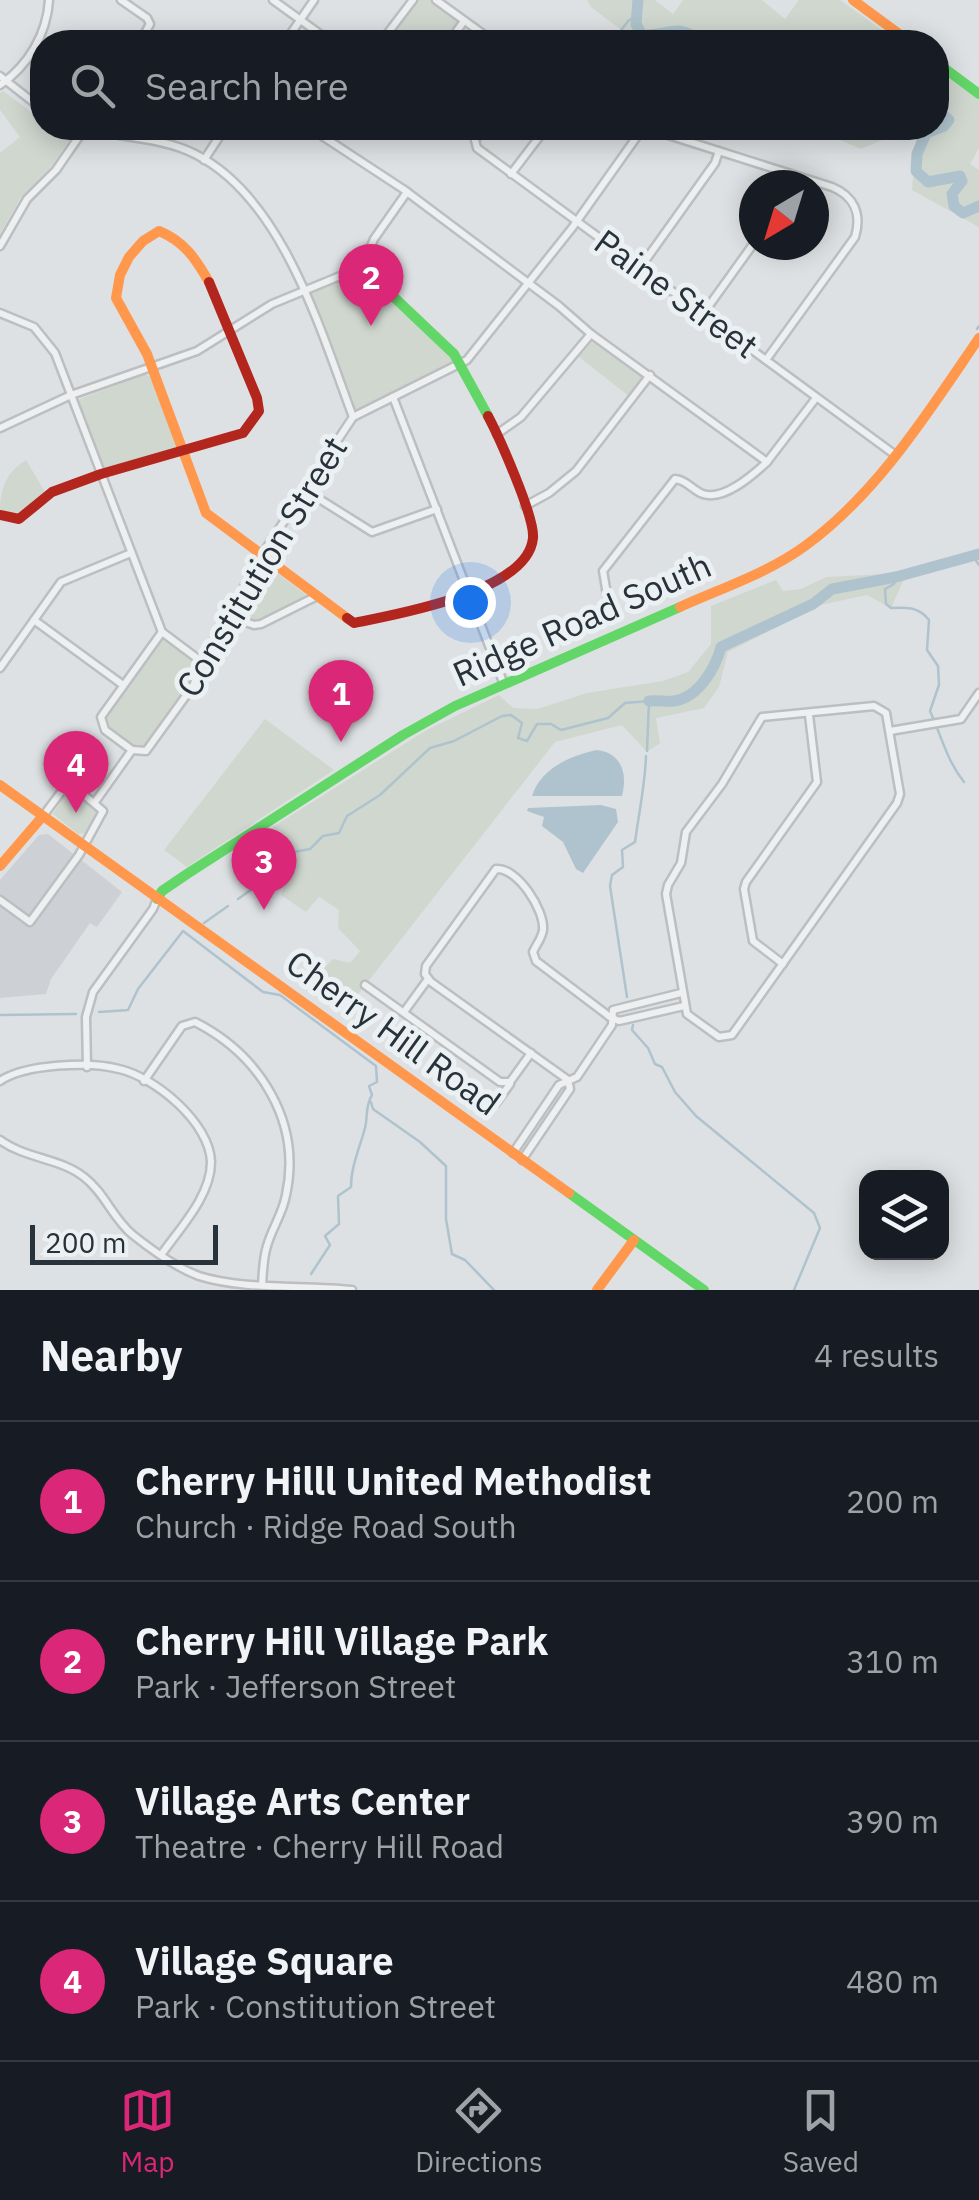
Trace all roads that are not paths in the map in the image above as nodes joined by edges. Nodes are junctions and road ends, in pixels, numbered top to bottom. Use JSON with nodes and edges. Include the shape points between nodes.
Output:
{"nodes":[{"id":1,"x":49,"y":0,"type":"edge"},
{"id":2,"x":121,"y":0,"type":"edge"},
{"id":3,"x":272,"y":0,"type":"edge"},
{"id":4,"x":314,"y":0,"type":"edge"},
{"id":5,"x":412,"y":0,"type":"edge"},
{"id":6,"x":436,"y":0,"type":"edge"},
{"id":7,"x":853,"y":0,"type":"edge"},
{"id":8,"x":300,"y":20,"type":"junction"},
{"id":9,"x":464,"y":22,"type":"junction"},
{"id":10,"x":41,"y":30,"type":"edge"},
{"id":11,"x":147,"y":30,"type":"edge"},
{"id":12,"x":294,"y":30,"type":"edge"},
{"id":13,"x":314,"y":30,"type":"edge"},
{"id":14,"x":390,"y":30,"type":"edge"},
{"id":15,"x":458,"y":30,"type":"edge"},
{"id":16,"x":476,"y":30,"type":"edge"},
{"id":17,"x":894,"y":30,"type":"edge"},
{"id":18,"x":30,"y":51,"type":"edge"},
{"id":19,"x":949,"y":72,"type":"edge"},
{"id":20,"x":2,"y":81,"type":"edge"},
{"id":21,"x":979,"y":94,"type":"edge"},
{"id":22,"x":30,"y":101,"type":"edge"},
{"id":23,"x":77,"y":140,"type":"edge"},
{"id":24,"x":146,"y":140,"type":"edge"},
{"id":25,"x":217,"y":140,"type":"edge"},
{"id":26,"x":328,"y":140,"type":"edge"},
{"id":27,"x":475,"y":140,"type":"edge"},
{"id":28,"x":537,"y":140,"type":"edge"},
{"id":29,"x":636,"y":140,"type":"edge"},
{"id":30,"x":684,"y":140,"type":"edge"},
{"id":31,"x":719,"y":151,"type":"junction"},
{"id":32,"x":204,"y":160,"type":"junction"},
{"id":33,"x":768,"y":170,"type":"edge"},
{"id":34,"x":511,"y":174,"type":"junction"},
{"id":35,"x":829,"y":190,"type":"edge"},
{"id":36,"x":408,"y":192,"type":"junction"},
{"id":37,"x":576,"y":222,"type":"junction"},
{"id":38,"x":0,"y":246,"type":"edge"},
{"id":39,"x":742,"y":260,"type":"edge"},
{"id":40,"x":362,"y":267,"type":"junction"},
{"id":41,"x":640,"y":268,"type":"junction"},
{"id":42,"x":528,"y":283,"type":"junction"},
{"id":43,"x":304,"y":290,"type":"junction"},
{"id":44,"x":0,"y":312,"type":"edge"},
{"id":45,"x":703,"y":314,"type":"junction"},
{"id":46,"x":230,"y":330,"type":"junction"},
{"id":47,"x":591,"y":334,"type":"junction"},
{"id":48,"x":979,"y":338,"type":"edge"},
{"id":49,"x":766,"y":360,"type":"junction"},
{"id":50,"x":460,"y":364,"type":"junction"},
{"id":51,"x":150,"y":368,"type":"junction"},
{"id":52,"x":650,"y":376,"type":"junction"},
{"id":53,"x":72,"y":395,"type":"junction"},
{"id":54,"x":393,"y":397,"type":"junction"},
{"id":55,"x":816,"y":398,"type":"junction"},
{"id":56,"x":353,"y":417,"type":"junction"},
{"id":57,"x":0,"y":428,"type":"edge"},
{"id":58,"x":497,"y":434,"type":"junction"},
{"id":59,"x":182,"y":450,"type":"junction"},
{"id":60,"x":894,"y":454,"type":"junction"},
{"id":61,"x":768,"y":462,"type":"junction"},
{"id":62,"x":101,"y":474,"type":"junction"},
{"id":63,"x":305,"y":490,"type":"junction"},
{"id":64,"x":524,"y":506,"type":"junction"},
{"id":65,"x":436,"y":510,"type":"junction"},
{"id":66,"x":0,"y":514,"type":"edge"},
{"id":67,"x":132,"y":553,"type":"junction"},
{"id":68,"x":261,"y":556,"type":"junction"},
{"id":69,"x":468,"y":592,"type":"junction"},
{"id":70,"x":315,"y":596,"type":"junction"},
{"id":71,"x":609,"y":606,"type":"dead end"},
{"id":72,"x":228,"y":616,"type":"junction"},
{"id":73,"x":34,"y":620,"type":"junction"},
{"id":74,"x":162,"y":632,"type":"junction"},
{"id":75,"x":202,"y":662,"type":"junction"},
{"id":76,"x":0,"y":668,"type":"edge"},
{"id":77,"x":503,"y":682,"type":"junction"},
{"id":78,"x":123,"y":685,"type":"junction"},
{"id":79,"x":979,"y":694,"type":"edge"},
{"id":80,"x":809,"y":714,"type":"junction"},
{"id":81,"x":890,"y":730,"type":"junction"},
{"id":82,"x":132,"y":750,"type":"junction"},
{"id":83,"x":0,"y":786,"type":"edge"},
{"id":84,"x":95,"y":802,"type":"junction"},
{"id":85,"x":42,"y":817,"type":"junction"},
{"id":86,"x":84,"y":846,"type":"junction"},
{"id":87,"x":0,"y":866,"type":"edge"},
{"id":88,"x":157,"y":898,"type":"junction"},
{"id":89,"x":0,"y":900,"type":"edge"},
{"id":90,"x":782,"y":964,"type":"junction"},
{"id":91,"x":428,"y":979,"type":"junction"},
{"id":92,"x":365,"y":985,"type":"dead end"},
{"id":93,"x":682,"y":993,"type":"junction"},
{"id":94,"x":684,"y":1006,"type":"junction"},
{"id":95,"x":404,"y":1012,"type":"junction"},
{"id":96,"x":610,"y":1016,"type":"junction"},
{"id":97,"x":531,"y":1053,"type":"junction"},
{"id":98,"x":87,"y":1066,"type":"junction"},
{"id":99,"x":144,"y":1080,"type":"junction"},
{"id":100,"x":568,"y":1080,"type":"junction"},
{"id":101,"x":0,"y":1081,"type":"edge"},
{"id":102,"x":510,"y":1082,"type":"junction"},
{"id":103,"x":496,"y":1103,"type":"dead end"},
{"id":104,"x":540,"y":1112,"type":"junction"},
{"id":105,"x":550,"y":1119,"type":"junction"},
{"id":106,"x":0,"y":1140,"type":"edge"},
{"id":107,"x":517,"y":1158,"type":"junction"},
{"id":108,"x":634,"y":1240,"type":"junction"},
{"id":109,"x":161,"y":1255,"type":"junction"},
{"id":110,"x":262,"y":1284,"type":"junction"},
{"id":111,"x":352,"y":1290,"type":"edge"},
{"id":112,"x":597,"y":1290,"type":"edge"},
{"id":113,"x":704,"y":1290,"type":"edge"}],
"edges":[{"from":1,"to":10,"type":"street"},
{"from":2,"to":11,"type":"street","via":[[147,18]]},
{"from":3,"to":8,"type":"street"},
{"from":4,"to":8,"type":"street"},
{"from":5,"to":14,"type":"street"},
{"from":6,"to":9,"type":"street"},
{"from":7,"to":17,"type":"street"},
{"from":8,"to":12,"type":"street"},
{"from":8,"to":13,"type":"street"},
{"from":9,"to":15,"type":"street"},
{"from":9,"to":16,"type":"street"},
{"from":18,"to":20,"type":"street"},
{"from":19,"to":21,"type":"street"},
{"from":20,"to":22,"type":"street"},
{"from":23,"to":38,"type":"street","via":[[27,199]]},
{"from":24,"to":32,"type":"street"},
{"from":25,"to":32,"type":"street"},
{"from":26,"to":36,"type":"street"},
{"from":27,"to":34,"type":"street","name":"Paine Street"},
{"from":28,"to":34,"type":"street"},
{"from":29,"to":37,"type":"street","name":"Constitution Street"},
{"from":30,"to":31,"type":"street"},
{"from":31,"to":33,"type":"street"},
{"from":31,"to":41,"type":"street"},
{"from":32,"to":43,"type":"street","via":[[255,204]]},
{"from":34,"to":37,"type":"street","name":"Paine Street"},
{"from":35,"to":49,"type":"street","via":[[854,205],[853,241]]},
{"from":36,"to":40,"type":"street"},
{"from":36,"to":42,"type":"street"},
{"from":37,"to":41,"type":"street","name":"Paine Street"},
{"from":37,"to":42,"type":"street","name":"Constitution Street"},
{"from":39,"to":45,"type":"street"},
{"from":40,"to":43,"type":"street"},
{"from":40,"to":50,"type":"street"},
{"from":41,"to":45,"type":"street","name":"Paine Street"},
{"from":42,"to":47,"type":"street"},
{"from":42,"to":50,"type":"street","name":"Constitution Street"},
{"from":43,"to":46,"type":"street"},
{"from":43,"to":56,"type":"street"},
{"from":44,"to":53,"type":"street","via":[[46,340]]},
{"from":45,"to":49,"type":"street","name":"Paine Street"},
{"from":46,"to":51,"type":"street"},
{"from":46,"to":51,"type":"street","via":[[186,250],[167,233],[152,234],[134,250],[116,293]]},
{"from":46,"to":59,"type":"street","via":[[259,411],[242,433]]},
{"from":47,"to":52,"type":"street"},
{"from":47,"to":58,"type":"street","via":[[521,418]]},
{"from":48,"to":60,"type":"street","name":"Ridge Road South"},
{"from":49,"to":55,"type":"street","name":"Paine Street"},
{"from":50,"to":54,"type":"street","name":"Constitution Street"},
{"from":50,"to":58,"type":"street"},
{"from":51,"to":53,"type":"street"},
{"from":51,"to":59,"type":"street"},
{"from":52,"to":61,"type":"street"},
{"from":52,"to":64,"type":"street","via":[[576,472]]},
{"from":53,"to":57,"type":"street"},
{"from":53,"to":62,"type":"street"},
{"from":54,"to":56,"type":"street","name":"Constitution Street"},
{"from":54,"to":65,"type":"street"},
{"from":55,"to":60,"type":"street","name":"Paine Street"},
{"from":55,"to":61,"type":"street"},
{"from":56,"to":63,"type":"street","name":"Constitution Street"},
{"from":58,"to":64,"type":"street"},
{"from":59,"to":62,"type":"street"},
{"from":59,"to":68,"type":"street","via":[[206,513]]},
{"from":60,"to":77,"type":"street","name":"Ridge Road South","via":[[827,528],[788,558]]},
{"from":61,"to":71,"type":"street","via":[[714,494],[675,479],[603,571]]},
{"from":62,"to":66,"type":"street","via":[[42,497],[20,518]]},
{"from":62,"to":67,"type":"street"},
{"from":63,"to":65,"type":"street","via":[[372,532]]},
{"from":63,"to":68,"type":"street","name":"Constitution Street"},
{"from":64,"to":69,"type":"street","via":[[534,534],[530,552],[508,575]]},
{"from":65,"to":69,"type":"street"},
{"from":67,"to":73,"type":"street","via":[[67,578]]},
{"from":67,"to":74,"type":"street"},
{"from":68,"to":70,"type":"street"},
{"from":68,"to":72,"type":"street","name":"Constitution Street"},
{"from":69,"to":70,"type":"street","via":[[354,623]]},
{"from":69,"to":77,"type":"street"},
{"from":70,"to":72,"type":"street","via":[[261,624]]},
{"from":72,"to":75,"type":"street","name":"Constitution Street"},
{"from":73,"to":76,"type":"street"},
{"from":73,"to":78,"type":"street"},
{"from":74,"to":75,"type":"street"},
{"from":74,"to":78,"type":"street"},
{"from":75,"to":82,"type":"street","name":"Constitution Street","via":[[193,686],[146,752]]},
{"from":77,"to":88,"type":"street","name":"Ridge Road South","via":[[403,735]]},
{"from":78,"to":82,"type":"street","via":[[101,725]]},
{"from":79,"to":81,"type":"street","via":[[961,718]]},
{"from":80,"to":81,"type":"street","via":[[879,707]]},
{"from":80,"to":90,"type":"street","via":[[817,782],[744,890],[753,941]]},
{"from":80,"to":93,"type":"street","via":[[762,718],[686,832],[666,894]]},
{"from":81,"to":90,"type":"street","via":[[898,803]]},
{"from":82,"to":84,"type":"street","name":"Constitution Street"},
{"from":83,"to":85,"type":"street","name":"Cherry Hill Road"},
{"from":84,"to":85,"type":"street","via":[[69,787]]},
{"from":84,"to":86,"type":"street","name":"Constitution Street","via":[[102,816]]},
{"from":85,"to":86,"type":"street","name":"Cherry Hill Road"},
{"from":85,"to":87,"type":"street"},
{"from":86,"to":88,"type":"street","name":"Cherry Hill Road"},
{"from":86,"to":89,"type":"street","via":[[30,922]]},
{"from":88,"to":98,"type":"street","via":[[93,992]]},
{"from":88,"to":107,"type":"street","name":"Cherry Hill Road"},
{"from":90,"to":94,"type":"street","via":[[732,1035],[718,1037]]},
{"from":91,"to":95,"type":"street"},
{"from":91,"to":96,"type":"street","via":[[425,967],[503,868],[520,879],[543,922],[536,961]]},
{"from":91,"to":97,"type":"street"},
{"from":92,"to":95,"type":"street"},
{"from":93,"to":94,"type":"street"},
{"from":93,"to":96,"type":"street"},
{"from":94,"to":96,"type":"street","via":[[619,1021]]},
{"from":95,"to":102,"type":"street","via":[[500,1082]]},
{"from":96,"to":100,"type":"street","via":[[612,1025],[577,1077]]},
{"from":97,"to":100,"type":"street"},
{"from":97,"to":102,"type":"street"},
{"from":98,"to":99,"type":"street","via":[[119,1068]]},
{"from":98,"to":101,"type":"street","via":[[34,1067]]},
{"from":99,"to":109,"type":"street","via":[[195,1119],[211,1163],[202,1196]]},
{"from":99,"to":110,"type":"street","via":[[180,1029],[195,1022],[239,1053],[271,1092],[290,1167]]},
{"from":100,"to":104,"type":"street"},
{"from":100,"to":105,"type":"street","via":[[570,1089]]},
{"from":102,"to":103,"type":"street"},
{"from":104,"to":105,"type":"street"},
{"from":104,"to":107,"type":"street"},
{"from":105,"to":107,"type":"street"},
{"from":106,"to":109,"type":"street","via":[[84,1176],[120,1224]]},
{"from":107,"to":108,"type":"street","name":"Cherry Hill Road"},
{"from":108,"to":112,"type":"street"},
{"from":108,"to":113,"type":"street","name":"Cherry Hill Road"},
{"from":109,"to":110,"type":"street","via":[[201,1277]]},
{"from":110,"to":111,"type":"street"}]}
